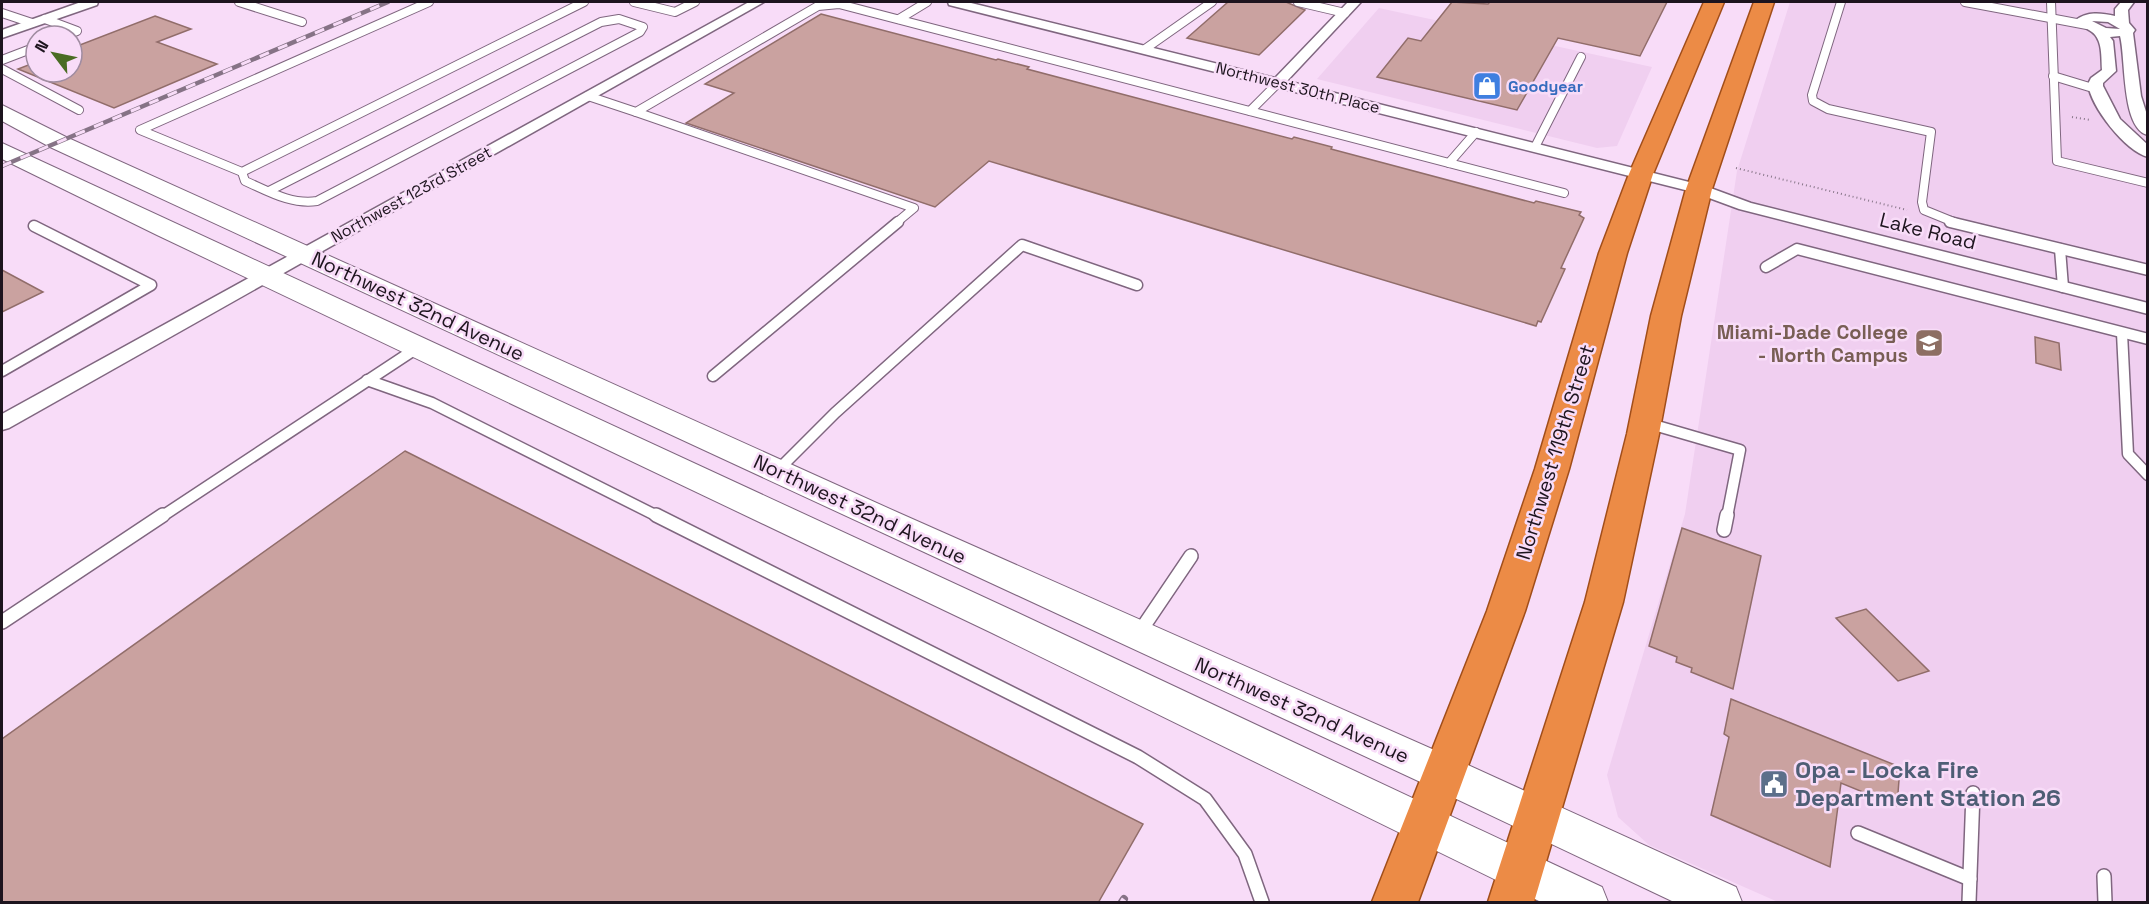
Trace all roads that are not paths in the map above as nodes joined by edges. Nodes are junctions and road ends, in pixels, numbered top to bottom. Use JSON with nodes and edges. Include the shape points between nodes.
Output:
{"nodes":[{"id":1,"x":92,"y":2,"type":"edge"},
{"id":2,"x":239,"y":2,"type":"edge"},
{"id":3,"x":429,"y":2,"type":"edge"},
{"id":4,"x":584,"y":2,"type":"edge"},
{"id":5,"x":634,"y":2,"type":"edge"},
{"id":6,"x":695,"y":2,"type":"edge"},
{"id":7,"x":758,"y":2,"type":"edge"},
{"id":8,"x":927,"y":2,"type":"edge"},
{"id":9,"x":954,"y":2,"type":"edge"},
{"id":10,"x":1212,"y":2,"type":"edge"},
{"id":11,"x":1298,"y":2,"type":"edge"},
{"id":12,"x":1355,"y":2,"type":"edge"},
{"id":13,"x":1714,"y":2,"type":"edge"},
{"id":14,"x":1764,"y":2,"type":"edge"},
{"id":15,"x":1841,"y":2,"type":"edge"},
{"id":16,"x":1965,"y":2,"type":"edge"},
{"id":17,"x":1994,"y":2,"type":"edge"},
{"id":18,"x":2051,"y":2,"type":"edge"},
{"id":19,"x":2128,"y":2,"type":"edge"},
{"id":20,"x":2094,"y":3,"type":"edge"},
{"id":21,"x":2,"y":13,"type":"edge"},
{"id":22,"x":1345,"y":13,"type":"junction"},
{"id":23,"x":2052,"y":15,"type":"junction"},
{"id":24,"x":45,"y":19,"type":"junction"},
{"id":25,"x":899,"y":19,"type":"junction"},
{"id":26,"x":302,"y":22,"type":"dead end"},
{"id":27,"x":2091,"y":22,"type":"junction"},
{"id":28,"x":32,"y":23,"type":"junction"},
{"id":29,"x":58,"y":24,"type":"edge"},
{"id":30,"x":2124,"y":28,"type":"junction"},
{"id":31,"x":2,"y":34,"type":"edge"},
{"id":32,"x":1145,"y":49,"type":"junction"},
{"id":33,"x":24,"y":52,"type":"edge"},
{"id":34,"x":1581,"y":57,"type":"dead end"},
{"id":35,"x":2,"y":60,"type":"edge"},
{"id":36,"x":2,"y":69,"type":"edge"},
{"id":37,"x":2053,"y":76,"type":"junction"},
{"id":38,"x":1280,"y":82,"type":"junction"},
{"id":39,"x":2098,"y":90,"type":"junction"},
{"id":40,"x":588,"y":96,"type":"junction"},
{"id":41,"x":2137,"y":108,"type":"junction"},
{"id":42,"x":79,"y":110,"type":"dead end"},
{"id":43,"x":1250,"y":111,"type":"junction"},
{"id":44,"x":2,"y":112,"type":"edge"},
{"id":45,"x":636,"y":112,"type":"junction"},
{"id":46,"x":2148,"y":131,"type":"edge"},
{"id":47,"x":1476,"y":132,"type":"junction"},
{"id":48,"x":1535,"y":147,"type":"junction"},
{"id":49,"x":2,"y":150,"type":"edge"},
{"id":50,"x":2148,"y":152,"type":"edge"},
{"id":51,"x":1449,"y":163,"type":"junction"},
{"id":52,"x":242,"y":172,"type":"junction"},
{"id":53,"x":1641,"y":174,"type":"junction"},
{"id":54,"x":2148,"y":183,"type":"edge"},
{"id":55,"x":1699,"y":189,"type":"junction"},
{"id":56,"x":269,"y":191,"type":"junction"},
{"id":57,"x":1564,"y":193,"type":"dead end"},
{"id":58,"x":34,"y":226,"type":"dead end"},
{"id":59,"x":2060,"y":249,"type":"junction"},
{"id":60,"x":303,"y":254,"type":"junction"},
{"id":61,"x":1766,"y":267,"type":"dead end"},
{"id":62,"x":2148,"y":270,"type":"edge"},
{"id":63,"x":264,"y":276,"type":"junction"},
{"id":64,"x":2062,"y":280,"type":"junction"},
{"id":65,"x":1137,"y":285,"type":"dead end"},
{"id":66,"x":2148,"y":294,"type":"edge"},
{"id":67,"x":2148,"y":309,"type":"edge"},
{"id":68,"x":2122,"y":333,"type":"junction"},
{"id":69,"x":2148,"y":339,"type":"edge"},
{"id":70,"x":417,"y":348,"type":"junction"},
{"id":71,"x":2,"y":371,"type":"edge"},
{"id":72,"x":713,"y":376,"type":"dead end"},
{"id":73,"x":368,"y":380,"type":"junction"},
{"id":74,"x":1646,"y":422,"type":"junction"},
{"id":75,"x":2,"y":423,"type":"edge"},
{"id":76,"x":777,"y":471,"type":"junction"},
{"id":77,"x":2148,"y":475,"type":"edge"},
{"id":78,"x":1724,"y":530,"type":"dead end"},
{"id":79,"x":1191,"y":556,"type":"dead end"},
{"id":80,"x":2,"y":622,"type":"edge"},
{"id":81,"x":1137,"y":635,"type":"junction"},
{"id":82,"x":1443,"y":773,"type":"junction"},
{"id":83,"x":1972,"y":793,"type":"dead end"},
{"id":84,"x":1537,"y":817,"type":"junction"},
{"id":85,"x":1424,"y":824,"type":"junction"},
{"id":86,"x":1858,"y":832,"type":"dead end"},
{"id":87,"x":2104,"y":876,"type":"dead end"},
{"id":88,"x":1970,"y":879,"type":"junction"},
{"id":89,"x":1516,"y":887,"type":"edge"},
{"id":90,"x":1262,"y":903,"type":"edge"},
{"id":91,"x":1395,"y":903,"type":"edge"},
{"id":92,"x":1586,"y":903,"type":"edge"},
{"id":93,"x":1720,"y":903,"type":"edge"},
{"id":94,"x":1969,"y":903,"type":"edge"},
{"id":95,"x":2105,"y":903,"type":"edge"}],
"edges":[{"from":1,"to":24,"type":"street"},
{"from":2,"to":26,"type":"lane"},
{"from":3,"to":52,"type":"lane","via":[[140,130]]},
{"from":4,"to":52,"type":"lane"},
{"from":5,"to":6,"type":"lane","via":[[675,12]]},
{"from":7,"to":40,"type":"street","name":"Northwest 123rd Street"},
{"from":8,"to":25,"type":"lane"},
{"from":9,"to":32,"type":"street","name":"Northwest 30th Place"},
{"from":10,"to":32,"type":"lane"},
{"from":11,"to":22,"type":"lane"},
{"from":12,"to":22,"type":"street"},
{"from":13,"to":53,"type":"highway","name":"Northwest 119th Street"},
{"from":14,"to":55,"type":"highway"},
{"from":15,"to":59,"type":"lane","via":[[1813,100],[1828,109],[1931,132],[1922,202],[1928,214]]},
{"from":16,"to":23,"type":"lane"},
{"from":17,"to":23,"type":"lane"},
{"from":18,"to":23,"type":"lane"},
{"from":19,"to":30,"type":"street","via":[[2121,9]]},
{"from":20,"to":27,"type":"street"},
{"from":21,"to":28,"type":"lane"},
{"from":22,"to":38,"type":"street"},
{"from":23,"to":27,"type":"lane"},
{"from":23,"to":37,"type":"lane"},
{"from":24,"to":28,"type":"street"},
{"from":24,"to":29,"type":"lane"},
{"from":25,"to":43,"type":"lane"},
{"from":25,"to":45,"type":"lane","via":[[839,4],[819,6]]},
{"from":27,"to":30,"type":"street","via":[[2115,33]]},
{"from":27,"to":39,"type":"street","via":[[2106,39],[2109,71]]},
{"from":28,"to":31,"type":"street"},
{"from":30,"to":41,"type":"street"},
{"from":32,"to":38,"type":"street","name":"Northwest 30th Place"},
{"from":33,"to":35,"type":"lane"},
{"from":34,"to":48,"type":"lane"},
{"from":36,"to":42,"type":"lane"},
{"from":37,"to":39,"type":"lane"},
{"from":37,"to":54,"type":"lane","via":[[2057,161]]},
{"from":38,"to":43,"type":"lane"},
{"from":38,"to":47,"type":"street","name":"Northwest 30th Place"},
{"from":39,"to":41,"type":"street"},
{"from":39,"to":50,"type":"street","via":[[2120,130]]},
{"from":40,"to":45,"type":"lane"},
{"from":40,"to":60,"type":"street","name":"Northwest 123rd Street"},
{"from":41,"to":46,"type":"street"},
{"from":43,"to":51,"type":"lane"},
{"from":44,"to":60,"type":"main road","name":"Northwest 32nd Avenue","via":[[58,142]]},
{"from":45,"to":72,"type":"lane","via":[[914,208]]},
{"from":47,"to":48,"type":"street","name":"Northwest 30th Place"},
{"from":47,"to":51,"type":"lane"},
{"from":48,"to":53,"type":"street","name":"Northwest 30th Place"},
{"from":49,"to":63,"type":"main road","name":"Northwest 32nd Avenue"},
{"from":51,"to":57,"type":"lane"},
{"from":52,"to":56,"type":"lane","via":[[245,181]]},
{"from":53,"to":55,"type":"street","name":"Lake Road"},
{"from":53,"to":82,"type":"highway","name":"Northwest 119th Street","via":[[1613,253],[1552,469],[1506,610]]},
{"from":55,"to":64,"type":"street","name":"Lake Road","via":[[1744,206]]},
{"from":55,"to":74,"type":"highway","via":[[1666,316]]},
{"from":56,"to":56,"type":"lane","via":[[307,204],[331,195],[643,27],[620,19],[601,22]]},
{"from":58,"to":71,"type":"lane","via":[[151,285]]},
{"from":59,"to":62,"type":"lane"},
{"from":59,"to":64,"type":"lane"},
{"from":60,"to":63,"type":"street","name":"Northwest 123rd Street"},
{"from":60,"to":76,"type":"main road","name":"Northwest 32nd Avenue"},
{"from":61,"to":68,"type":"lane","via":[[1797,249]]},
{"from":63,"to":70,"type":"main road","name":"Northwest 32nd Avenue"},
{"from":63,"to":75,"type":"street","name":"Northwest 123rd Street"},
{"from":64,"to":66,"type":"street","name":"Lake Road"},
{"from":64,"to":67,"type":"street","name":"Lake Road"},
{"from":65,"to":76,"type":"lane","via":[[1022,245],[835,413]]},
{"from":68,"to":69,"type":"lane"},
{"from":68,"to":77,"type":"lane","via":[[2128,454]]},
{"from":70,"to":73,"type":"lane"},
{"from":70,"to":85,"type":"main road","name":"Northwest 32nd Avenue"},
{"from":73,"to":80,"type":"lane"},
{"from":73,"to":90,"type":"lane","via":[[432,403],[1138,757],[1205,799],[1245,854]]},
{"from":74,"to":78,"type":"lane","via":[[1740,450]]},
{"from":74,"to":84,"type":"highway","via":[[1604,602]]},
{"from":76,"to":81,"type":"main road","name":"Northwest 32nd Avenue"},
{"from":79,"to":81,"type":"lane"},
{"from":81,"to":82,"type":"main road","name":"Northwest 32nd Avenue"},
{"from":82,"to":84,"type":"main road","name":"Northwest 32nd Avenue"},
{"from":82,"to":85,"type":"highway","name":"Northwest 119th Street"},
{"from":83,"to":88,"type":"lane"},
{"from":84,"to":89,"type":"highway"},
{"from":84,"to":93,"type":"main road","name":"Northwest 32nd Avenue"},
{"from":85,"to":89,"type":"main road","name":"Northwest 32nd Avenue"},
{"from":85,"to":91,"type":"highway","name":"Northwest 119th Street"},
{"from":86,"to":88,"type":"lane"},
{"from":87,"to":95,"type":"lane"},
{"from":88,"to":94,"type":"lane"},
{"from":89,"to":92,"type":"main road","name":"Northwest 32nd Avenue"}]}
